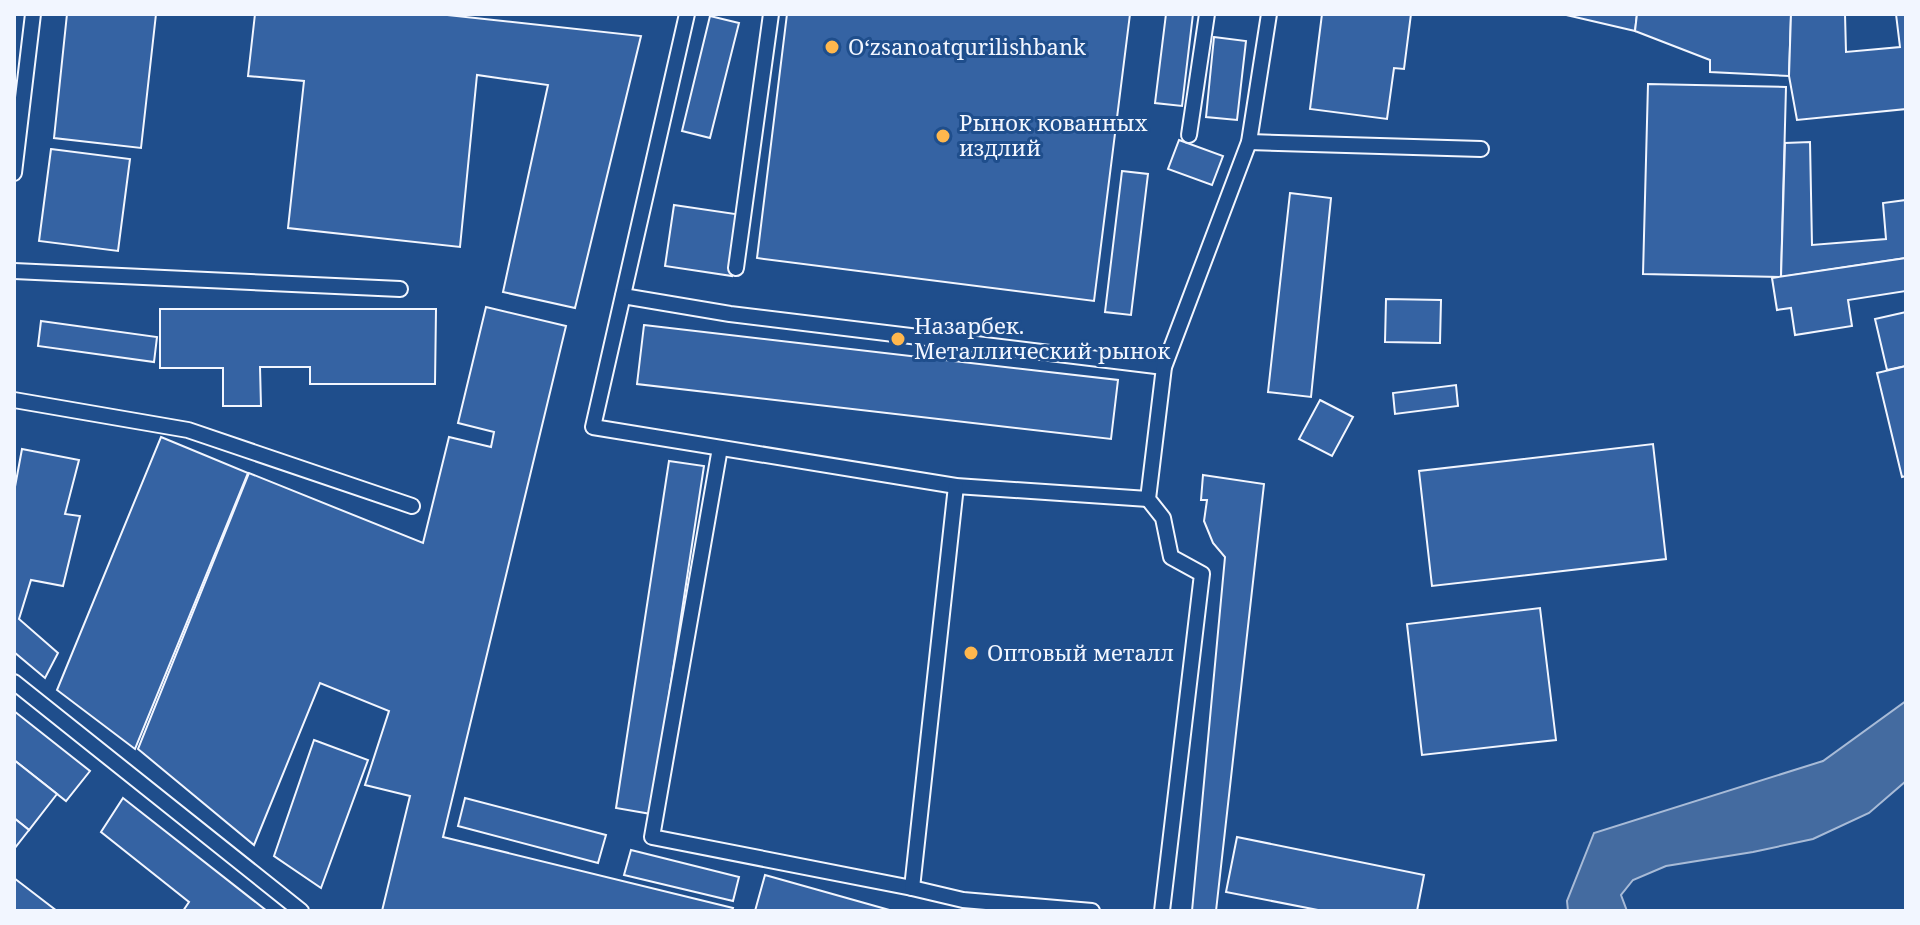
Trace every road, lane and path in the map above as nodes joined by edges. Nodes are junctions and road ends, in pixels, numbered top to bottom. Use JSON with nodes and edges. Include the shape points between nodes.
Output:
{"nodes":[{"id":1,"x":33,"y":14,"type":"edge"},
{"id":2,"x":687,"y":14,"type":"edge"},
{"id":3,"x":771,"y":14,"type":"edge"},
{"id":4,"x":1207,"y":14,"type":"edge"},
{"id":5,"x":1269,"y":14,"type":"edge"},
{"id":6,"x":1189,"y":135,"type":"dead end"},
{"id":7,"x":16,"y":142,"type":"edge"},
{"id":8,"x":1249,"y":142,"type":"junction"},
{"id":9,"x":1481,"y":149,"type":"dead end"},
{"id":10,"x":14,"y":173,"type":"edge"},
{"id":11,"x":736,"y":268,"type":"dead end"},
{"id":12,"x":14,"y":271,"type":"edge"},
{"id":13,"x":400,"y":289,"type":"dead end"},
{"id":14,"x":623,"y":296,"type":"junction"},
{"id":15,"x":1164,"y":367,"type":"junction"},
{"id":16,"x":14,"y":400,"type":"edge"},
{"id":17,"x":720,"y":448,"type":"junction"},
{"id":18,"x":956,"y":486,"type":"junction"},
{"id":19,"x":1148,"y":499,"type":"junction"},
{"id":20,"x":412,"y":506,"type":"dead end"},
{"id":21,"x":14,"y":682,"type":"edge"},
{"id":22,"x":912,"y":888,"type":"junction"},
{"id":23,"x":301,"y":911,"type":"edge"},
{"id":24,"x":1092,"y":911,"type":"edge"},
{"id":25,"x":1162,"y":911,"type":"edge"}],
"edges":[{"from":1,"to":7,"type":"lane"},
{"from":2,"to":14,"type":"lane"},
{"from":3,"to":11,"type":"lane"},
{"from":4,"to":6,"type":"lane"},
{"from":5,"to":8,"type":"lane"},
{"from":7,"to":10,"type":"lane"},
{"from":8,"to":9,"type":"lane"},
{"from":8,"to":15,"type":"lane"},
{"from":12,"to":13,"type":"lane"},
{"from":14,"to":15,"type":"lane"},
{"from":14,"to":17,"type":"lane","via":[[593,427]]},
{"from":15,"to":19,"type":"lane"},
{"from":16,"to":20,"type":"lane","via":[[188,430]]},
{"from":17,"to":18,"type":"lane"},
{"from":17,"to":22,"type":"lane","via":[[652,837]]},
{"from":18,"to":19,"type":"lane"},
{"from":18,"to":22,"type":"lane"},
{"from":19,"to":25,"type":"lane","via":[[1163,518],[1171,557],[1202,574]]},
{"from":21,"to":23,"type":"lane"},
{"from":22,"to":24,"type":"lane","via":[[963,900]]}]}
